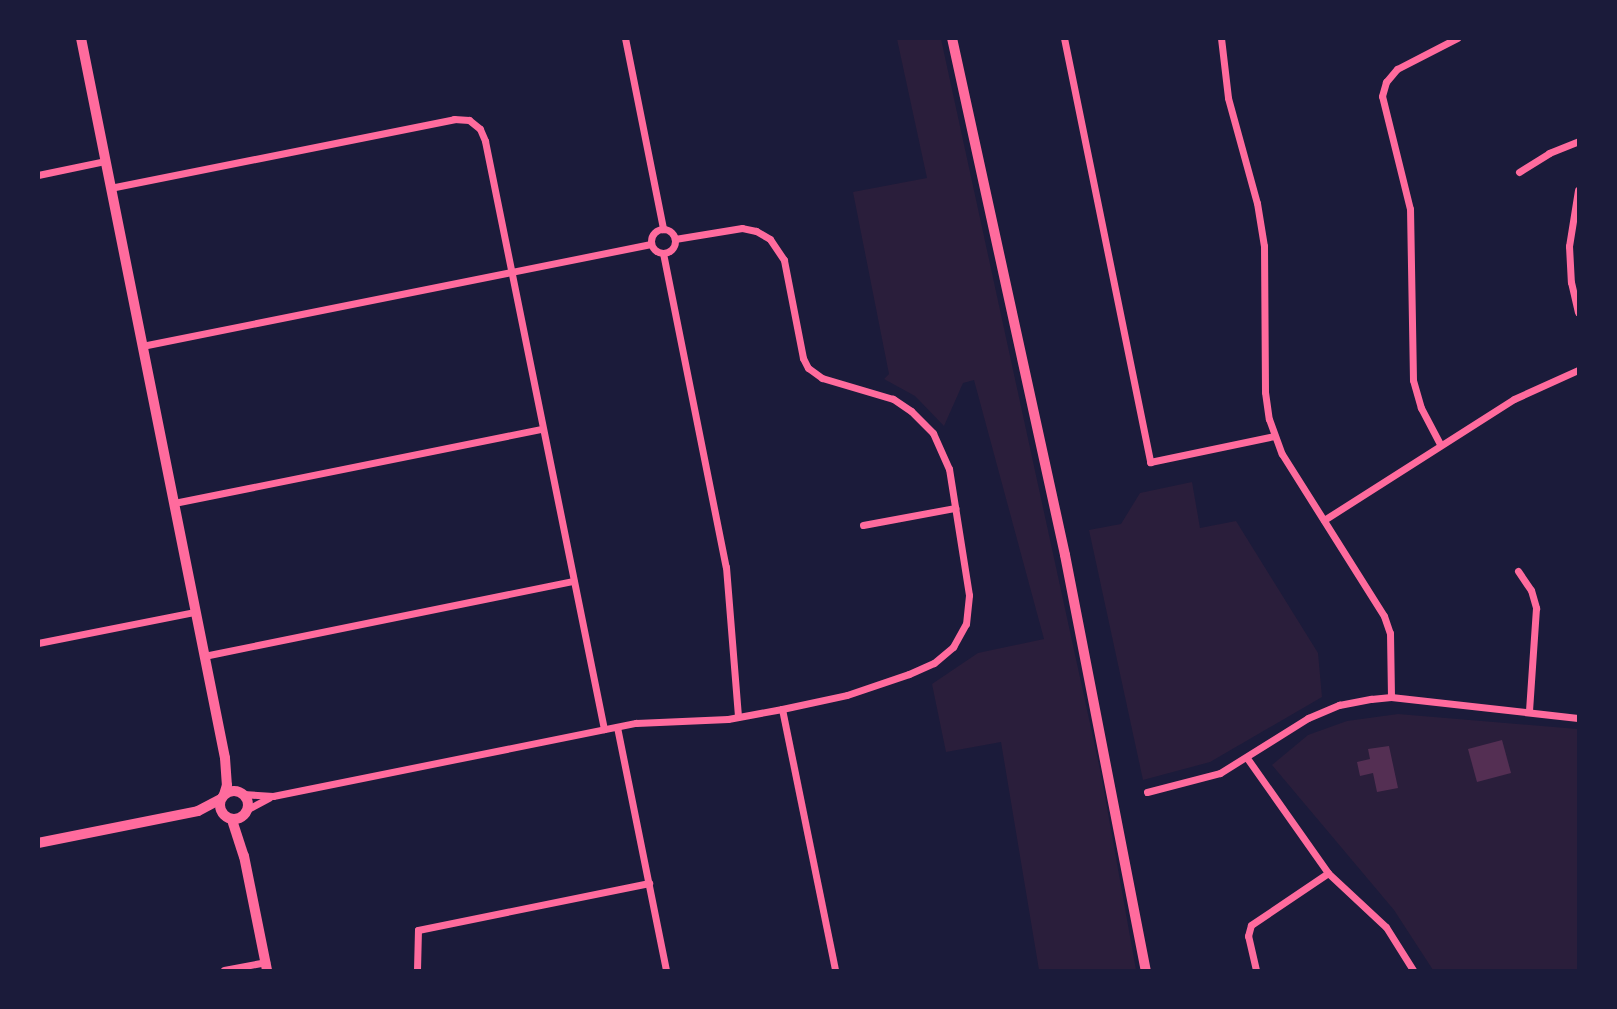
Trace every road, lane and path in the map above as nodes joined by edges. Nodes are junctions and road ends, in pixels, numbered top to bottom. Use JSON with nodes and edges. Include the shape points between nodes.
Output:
{"nodes":[{"id":1,"x":81,"y":38,"type":"edge"},
{"id":2,"x":625,"y":38,"type":"edge"},
{"id":3,"x":952,"y":38,"type":"edge"},
{"id":4,"x":1064,"y":38,"type":"edge"},
{"id":5,"x":1220,"y":38,"type":"edge"},
{"id":6,"x":1457,"y":38,"type":"edge"},
{"id":7,"x":1577,"y":141,"type":"edge"},
{"id":8,"x":1578,"y":152,"type":"edge"},
{"id":9,"x":105,"y":161,"type":"junction"},
{"id":10,"x":1518,"y":172,"type":"dead end"},
{"id":11,"x":38,"y":175,"type":"edge"},
{"id":12,"x":110,"y":188,"type":"junction"},
{"id":13,"x":1578,"y":190,"type":"edge"},
{"id":14,"x":663,"y":229,"type":"junction"},
{"id":15,"x":675,"y":239,"type":"junction"},
{"id":16,"x":651,"y":244,"type":"junction"},
{"id":17,"x":663,"y":253,"type":"junction"},
{"id":18,"x":512,"y":272,"type":"junction"},
{"id":19,"x":1578,"y":312,"type":"edge"},
{"id":20,"x":142,"y":346,"type":"junction"},
{"id":21,"x":1578,"y":370,"type":"edge"},
{"id":22,"x":542,"y":429,"type":"junction"},
{"id":23,"x":1274,"y":436,"type":"junction"},
{"id":24,"x":1440,"y":444,"type":"junction"},
{"id":25,"x":174,"y":503,"type":"junction"},
{"id":26,"x":955,"y":508,"type":"junction"},
{"id":27,"x":1324,"y":520,"type":"junction"},
{"id":28,"x":863,"y":525,"type":"dead end"},
{"id":29,"x":1518,"y":571,"type":"dead end"},
{"id":30,"x":573,"y":581,"type":"junction"},
{"id":31,"x":195,"y":612,"type":"junction"},
{"id":32,"x":38,"y":643,"type":"edge"},
{"id":33,"x":204,"y":656,"type":"junction"},
{"id":34,"x":1391,"y":697,"type":"junction"},
{"id":35,"x":782,"y":709,"type":"junction"},
{"id":36,"x":1529,"y":712,"type":"junction"},
{"id":37,"x":738,"y":718,"type":"junction"},
{"id":38,"x":1578,"y":718,"type":"edge"},
{"id":39,"x":617,"y":727,"type":"junction"},
{"id":40,"x":604,"y":729,"type":"junction"},
{"id":41,"x":225,"y":758,"type":"junction"},
{"id":42,"x":1247,"y":758,"type":"junction"},
{"id":43,"x":239,"y":792,"type":"junction"},
{"id":44,"x":1147,"y":792,"type":"dead end"},
{"id":45,"x":273,"y":796,"type":"junction"},
{"id":46,"x":222,"y":797,"type":"junction"},
{"id":47,"x":198,"y":811,"type":"junction"},
{"id":48,"x":221,"y":812,"type":"junction"},
{"id":49,"x":246,"y":813,"type":"junction"},
{"id":50,"x":232,"y":820,"type":"junction"},
{"id":51,"x":38,"y":843,"type":"edge"},
{"id":52,"x":244,"y":856,"type":"junction"},
{"id":53,"x":1328,"y":873,"type":"junction"},
{"id":54,"x":649,"y":883,"type":"junction"},
{"id":55,"x":266,"y":966,"type":"edge"},
{"id":56,"x":224,"y":971,"type":"edge"},
{"id":57,"x":417,"y":971,"type":"edge"},
{"id":58,"x":666,"y":971,"type":"edge"},
{"id":59,"x":835,"y":971,"type":"edge"},
{"id":60,"x":1146,"y":971,"type":"edge"},
{"id":61,"x":1256,"y":971,"type":"edge"},
{"id":62,"x":1413,"y":971,"type":"edge"}],
"edges":[{"from":1,"to":9,"type":"street"},
{"from":2,"to":14,"type":"street"},
{"from":3,"to":60,"type":"main road","via":[[1070,581]]},
{"from":4,"to":23,"type":"street","via":[[1150,462]]},
{"from":5,"to":23,"type":"street","via":[[1228,99],[1265,246],[1265,392]]},
{"from":6,"to":24,"type":"street","via":[[1397,69],[1382,96],[1410,209],[1413,380],[1421,408]]},
{"from":7,"to":8,"type":"street"},
{"from":7,"to":10,"type":"street"},
{"from":9,"to":11,"type":"street"},
{"from":9,"to":12,"type":"street"},
{"from":12,"to":18,"type":"street","via":[[454,119],[469,120],[485,141]]},
{"from":12,"to":20,"type":"street"},
{"from":13,"to":19,"type":"street","via":[[1569,246]]},
{"from":14,"to":15,"type":"street"},
{"from":14,"to":16,"type":"street","via":[[654,233]]},
{"from":15,"to":17,"type":"street","via":[[672,249]]},
{"from":15,"to":26,"type":"street","via":[[742,228],[770,240],[784,260],[808,368],[822,378],[893,399],[925,424],[945,457]]},
{"from":16,"to":17,"type":"street"},
{"from":16,"to":18,"type":"street"},
{"from":17,"to":37,"type":"street","via":[[726,567]]},
{"from":18,"to":20,"type":"street"},
{"from":18,"to":22,"type":"street"},
{"from":20,"to":25,"type":"street"},
{"from":21,"to":24,"type":"street","via":[[1521,395]]},
{"from":22,"to":25,"type":"street"},
{"from":22,"to":30,"type":"street"},
{"from":23,"to":27,"type":"street"},
{"from":24,"to":27,"type":"street"},
{"from":25,"to":31,"type":"street"},
{"from":26,"to":28,"type":"street"},
{"from":26,"to":35,"type":"street","via":[[969,607],[962,633],[947,653],[925,667],[867,688]]},
{"from":27,"to":34,"type":"street","via":[[1388,625]]},
{"from":29,"to":36,"type":"street","via":[[1535,603]]},
{"from":30,"to":33,"type":"street"},
{"from":30,"to":40,"type":"street"},
{"from":31,"to":32,"type":"street"},
{"from":31,"to":33,"type":"street"},
{"from":33,"to":41,"type":"street"},
{"from":34,"to":36,"type":"street"},
{"from":34,"to":42,"type":"street","via":[[1319,713]]},
{"from":35,"to":37,"type":"street"},
{"from":35,"to":59,"type":"street"},
{"from":36,"to":38,"type":"street"},
{"from":37,"to":39,"type":"street"},
{"from":39,"to":40,"type":"street"},
{"from":39,"to":54,"type":"street"},
{"from":40,"to":45,"type":"street"},
{"from":41,"to":43,"type":"street"},
{"from":41,"to":46,"type":"street","via":[[227,785]]},
{"from":42,"to":44,"type":"street","via":[[1203,779]]},
{"from":42,"to":53,"type":"street"},
{"from":43,"to":45,"type":"street"},
{"from":43,"to":46,"type":"street"},
{"from":43,"to":49,"type":"street","via":[[248,801]]},
{"from":45,"to":49,"type":"street"},
{"from":46,"to":47,"type":"street"},
{"from":46,"to":48,"type":"street"},
{"from":47,"to":48,"type":"street"},
{"from":47,"to":51,"type":"street"},
{"from":48,"to":50,"type":"street"},
{"from":49,"to":50,"type":"street"},
{"from":49,"to":52,"type":"street"},
{"from":50,"to":52,"type":"street"},
{"from":52,"to":55,"type":"street"},
{"from":53,"to":61,"type":"street","via":[[1251,925],[1248,936]]},
{"from":53,"to":62,"type":"street","via":[[1386,927]]},
{"from":54,"to":57,"type":"street","via":[[418,930]]},
{"from":54,"to":58,"type":"street"},
{"from":55,"to":56,"type":"street"}]}
